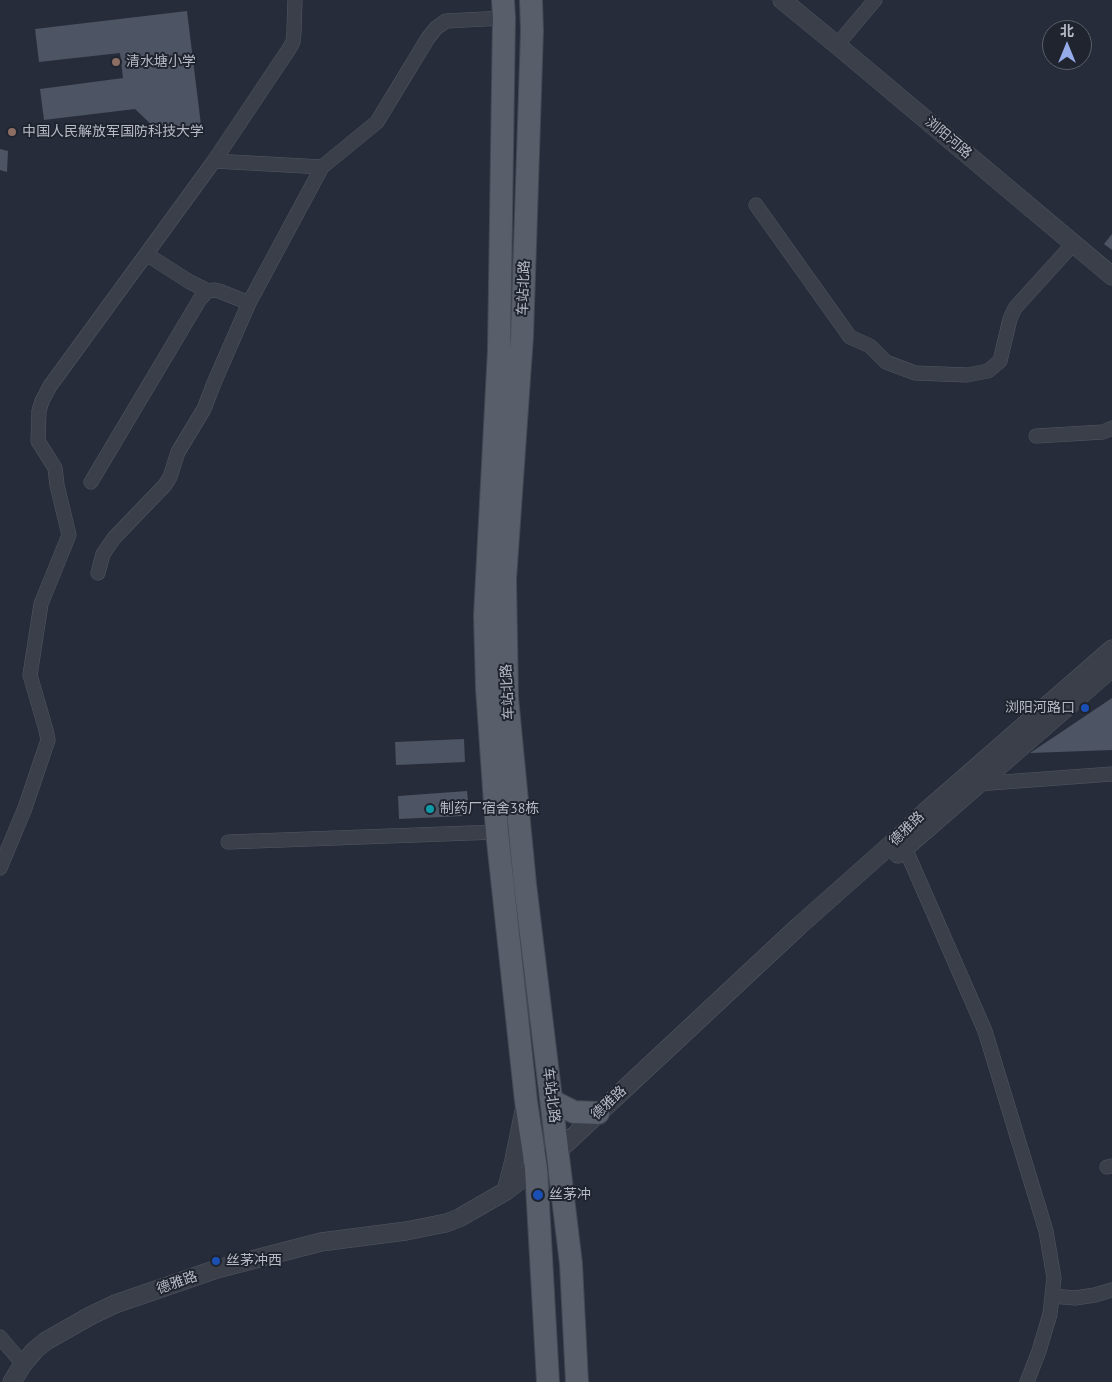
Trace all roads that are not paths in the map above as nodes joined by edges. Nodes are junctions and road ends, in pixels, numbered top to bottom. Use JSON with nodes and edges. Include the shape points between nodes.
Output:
{"nodes":[{"id":1,"x":295,"y":0,"type":"edge"},
{"id":2,"x":531,"y":0,"type":"edge"},
{"id":3,"x":782,"y":0,"type":"edge"},
{"id":4,"x":875,"y":0,"type":"edge"},
{"id":5,"x":504,"y":9,"type":"edge"},
{"id":6,"x":837,"y":45,"type":"junction"},
{"id":7,"x":214,"y":161,"type":"junction"},
{"id":8,"x":322,"y":167,"type":"junction"},
{"id":9,"x":756,"y":205,"type":"dead end"},
{"id":10,"x":1073,"y":244,"type":"junction"},
{"id":11,"x":146,"y":254,"type":"junction"},
{"id":12,"x":1112,"y":276,"type":"edge"},
{"id":13,"x":208,"y":291,"type":"junction"},
{"id":14,"x":249,"y":303,"type":"junction"},
{"id":15,"x":1112,"y":428,"type":"edge"},
{"id":16,"x":1036,"y":436,"type":"dead end"},
{"id":17,"x":91,"y":482,"type":"dead end"},
{"id":18,"x":98,"y":573,"type":"dead end"},
{"id":19,"x":1112,"y":649,"type":"edge"},
{"id":20,"x":1112,"y":668,"type":"edge"},
{"id":21,"x":1112,"y":774,"type":"edge"},
{"id":22,"x":977,"y":784,"type":"junction"},
{"id":23,"x":498,"y":832,"type":"junction"},
{"id":24,"x":228,"y":842,"type":"dead end"},
{"id":25,"x":904,"y":848,"type":"junction"},
{"id":26,"x":0,"y":868,"type":"edge"},
{"id":27,"x":526,"y":1101,"type":"junction"},
{"id":28,"x":552,"y":1101,"type":"junction"},
{"id":29,"x":598,"y":1113,"type":"junction"},
{"id":30,"x":559,"y":1158,"type":"junction"},
{"id":31,"x":536,"y":1175,"type":"junction"},
{"id":32,"x":506,"y":1191,"type":"junction"},
{"id":33,"x":1112,"y":1290,"type":"edge"},
{"id":34,"x":1052,"y":1296,"type":"junction"},
{"id":35,"x":0,"y":1337,"type":"edge"},
{"id":36,"x":23,"y":1373,"type":"edge"},
{"id":37,"x":12,"y":1382,"type":"edge"},
{"id":38,"x":548,"y":1382,"type":"edge"},
{"id":39,"x":577,"y":1382,"type":"edge"},
{"id":40,"x":1026,"y":1382,"type":"edge"}],
"edges":[{"from":1,"to":7,"type":"street","via":[[293,42],[289,50]]},
{"from":2,"to":28,"type":"main road","name":"车站北路","via":[[522,336],[505,579],[507,697],[525,884]]},
{"from":3,"to":6,"type":"street","name":"浏阳河路"},
{"from":4,"to":6,"type":"street"},
{"from":5,"to":8,"type":"street","via":[[446,21],[436,28],[376,122]]},
{"from":5,"to":23,"type":"main road","name":"车站北路","via":[[499,350],[485,616]]},
{"from":6,"to":10,"type":"street","name":"浏阳河路"},
{"from":7,"to":8,"type":"street"},
{"from":7,"to":11,"type":"street"},
{"from":8,"to":14,"type":"street"},
{"from":9,"to":10,"type":"street","via":[[850,337],[870,346],[886,362],[914,372],[967,375],[988,371],[1000,361],[1015,308]]},
{"from":10,"to":12,"type":"street","name":"浏阳河路"},
{"from":11,"to":13,"type":"street"},
{"from":11,"to":26,"type":"street","via":[[50,386],[39,411],[38,441],[55,468],[70,535],[41,604],[30,675],[48,740]]},
{"from":13,"to":14,"type":"street","via":[[220,291]]},
{"from":13,"to":17,"type":"street","via":[[200,299]]},
{"from":14,"to":18,"type":"street","via":[[204,409],[178,452],[170,477],[114,538],[103,554]]},
{"from":15,"to":16,"type":"street","via":[[1103,432]]},
{"from":19,"to":29,"type":"street","name":"德雅路","via":[[924,813]]},
{"from":20,"to":22,"type":"street","name":"德雅路"},
{"from":21,"to":22,"type":"street"},
{"from":22,"to":25,"type":"street","name":"德雅路"},
{"from":23,"to":24,"type":"street"},
{"from":23,"to":27,"type":"main road","name":"车站北路"},
{"from":25,"to":30,"type":"street","name":"德雅路"},
{"from":25,"to":34,"type":"street","via":[[985,1031],[1046,1231],[1054,1278]]},
{"from":27,"to":31,"type":"main road","name":"车站北路"},
{"from":27,"to":32,"type":"street"},
{"from":28,"to":29,"type":"main road","via":[[574,1112]]},
{"from":28,"to":30,"type":"main road","name":"车站北路"},
{"from":29,"to":30,"type":"street","name":"德雅路"},
{"from":30,"to":31,"type":"street","name":"德雅路"},
{"from":30,"to":39,"type":"main road","name":"车站北路","via":[[571,1264]]},
{"from":31,"to":32,"type":"street","name":"德雅路"},
{"from":31,"to":36,"type":"street","name":"德雅路","via":[[501,1204],[449,1230],[309,1252],[218,1276],[120,1311],[64,1340]]},
{"from":31,"to":38,"type":"main road","name":"车站北路"},
{"from":32,"to":36,"type":"street","name":"德雅路","via":[[446,1223],[308,1246],[217,1269],[115,1304],[46,1341],[35,1350]]},
{"from":33,"to":34,"type":"street","via":[[1074,1298]]},
{"from":34,"to":40,"type":"street","via":[[1039,1352]]},
{"from":35,"to":36,"type":"street"},
{"from":36,"to":37,"type":"street","name":"德雅路"}]}
